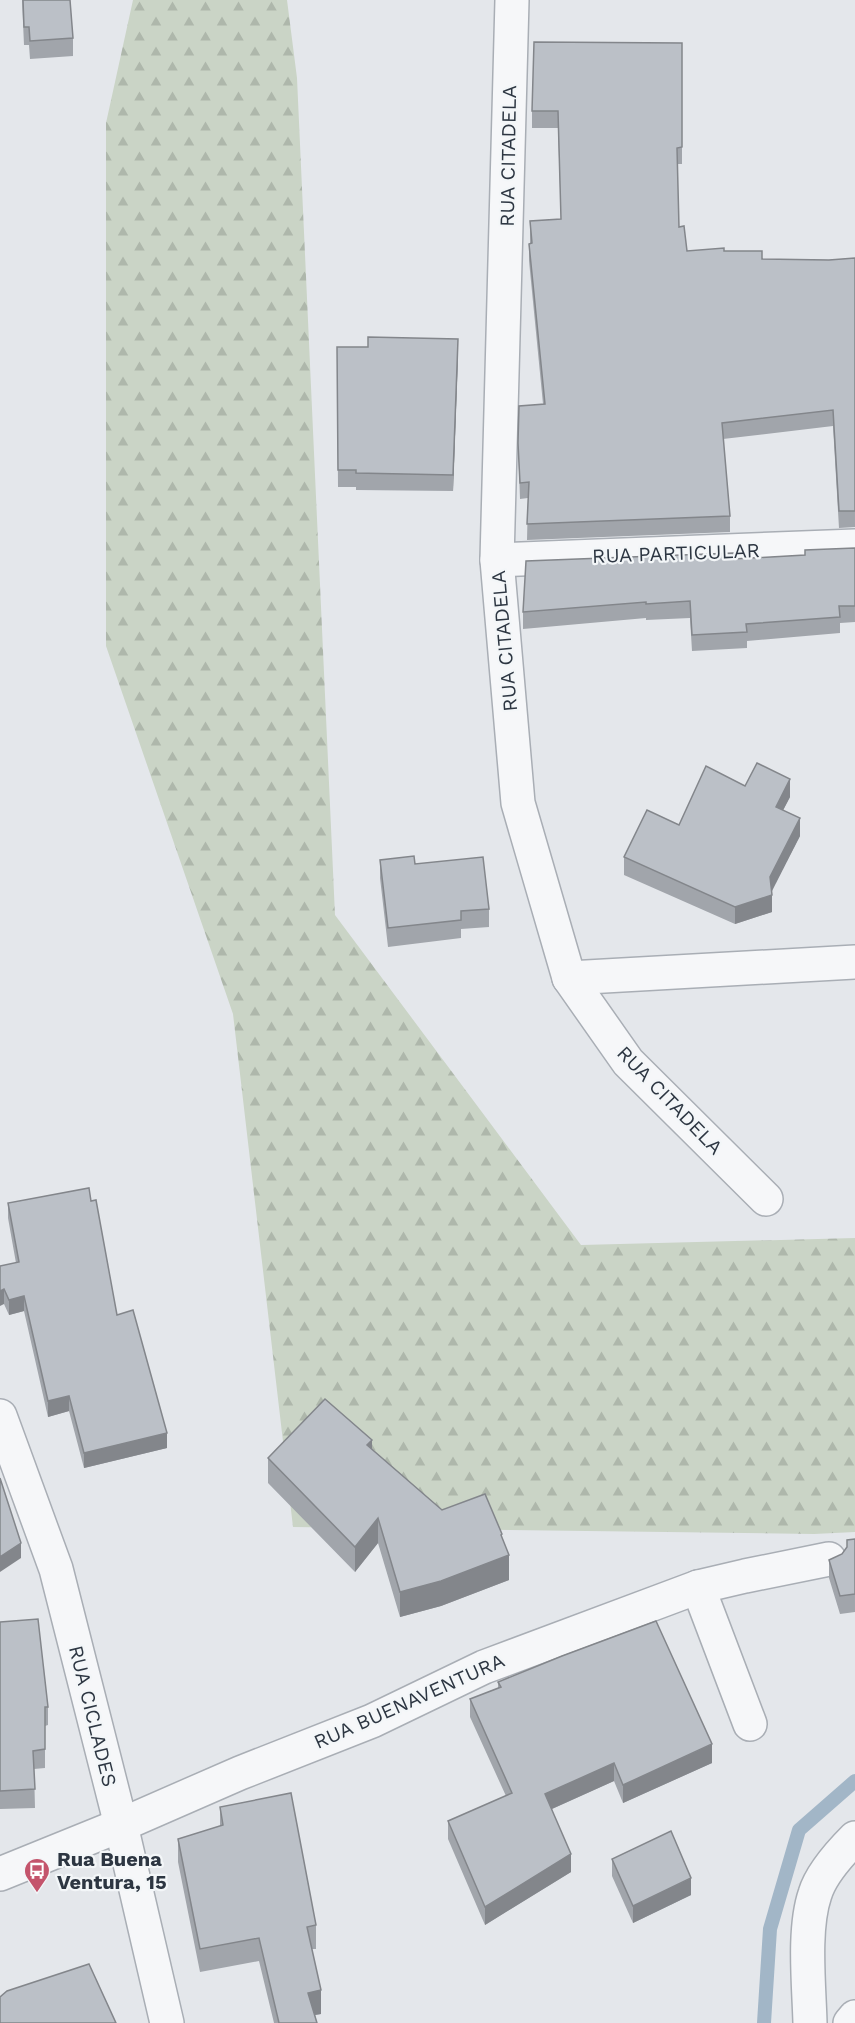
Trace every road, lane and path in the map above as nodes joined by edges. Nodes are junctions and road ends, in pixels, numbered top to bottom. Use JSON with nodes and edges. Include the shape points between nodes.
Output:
{"nodes":[{"id":1,"x":512,"y":0,"type":"edge"},
{"id":2,"x":855,"y":546,"type":"edge"},
{"id":3,"x":497,"y":560,"type":"junction"},
{"id":4,"x":855,"y":962,"type":"edge"},
{"id":5,"x":569,"y":978,"type":"junction"},
{"id":6,"x":766,"y":1198,"type":"dead end"},
{"id":7,"x":0,"y":1416,"type":"edge"},
{"id":8,"x":829,"y":1559,"type":"edge"},
{"id":9,"x":698,"y":1587,"type":"junction"},
{"id":10,"x":750,"y":1724,"type":"dead end"},
{"id":11,"x":121,"y":1825,"type":"junction"},
{"id":12,"x":855,"y":1838,"type":"edge"},
{"id":13,"x":0,"y":1874,"type":"edge"},
{"id":14,"x":855,"y":2017,"type":"edge"},
{"id":15,"x":167,"y":2023,"type":"edge"},
{"id":16,"x":810,"y":2023,"type":"edge"},
{"id":17,"x":850,"y":2023,"type":"edge"}],
"edges":[{"from":1,"to":3,"type":"street","name":"RUA CITADELA"},
{"from":2,"to":3,"type":"street","name":"RUA PARTICULAR"},
{"from":3,"to":5,"type":"street","name":"RUA CITADELA","via":[[518,803]]},
{"from":4,"to":5,"type":"street"},
{"from":5,"to":6,"type":"street","name":"RUA CITADELA","via":[[628,1062]]},
{"from":7,"to":11,"type":"street","name":"RUA CICLADES","via":[[56,1569]]},
{"from":8,"to":9,"type":"street","name":"RUA BUENAVENTURA"},
{"from":9,"to":10,"type":"street"},
{"from":9,"to":11,"type":"street","name":"RUA BUENAVENTURA","via":[[484,1667],[372,1720]]},
{"from":11,"to":13,"type":"street","name":"RUA BUENAVENTURA"},
{"from":11,"to":15,"type":"street","name":"RUA CICLADES"},
{"from":12,"to":16,"type":"street","via":[[837,1856],[815,1893],[808,1935]]},
{"from":14,"to":17,"type":"street"}]}
